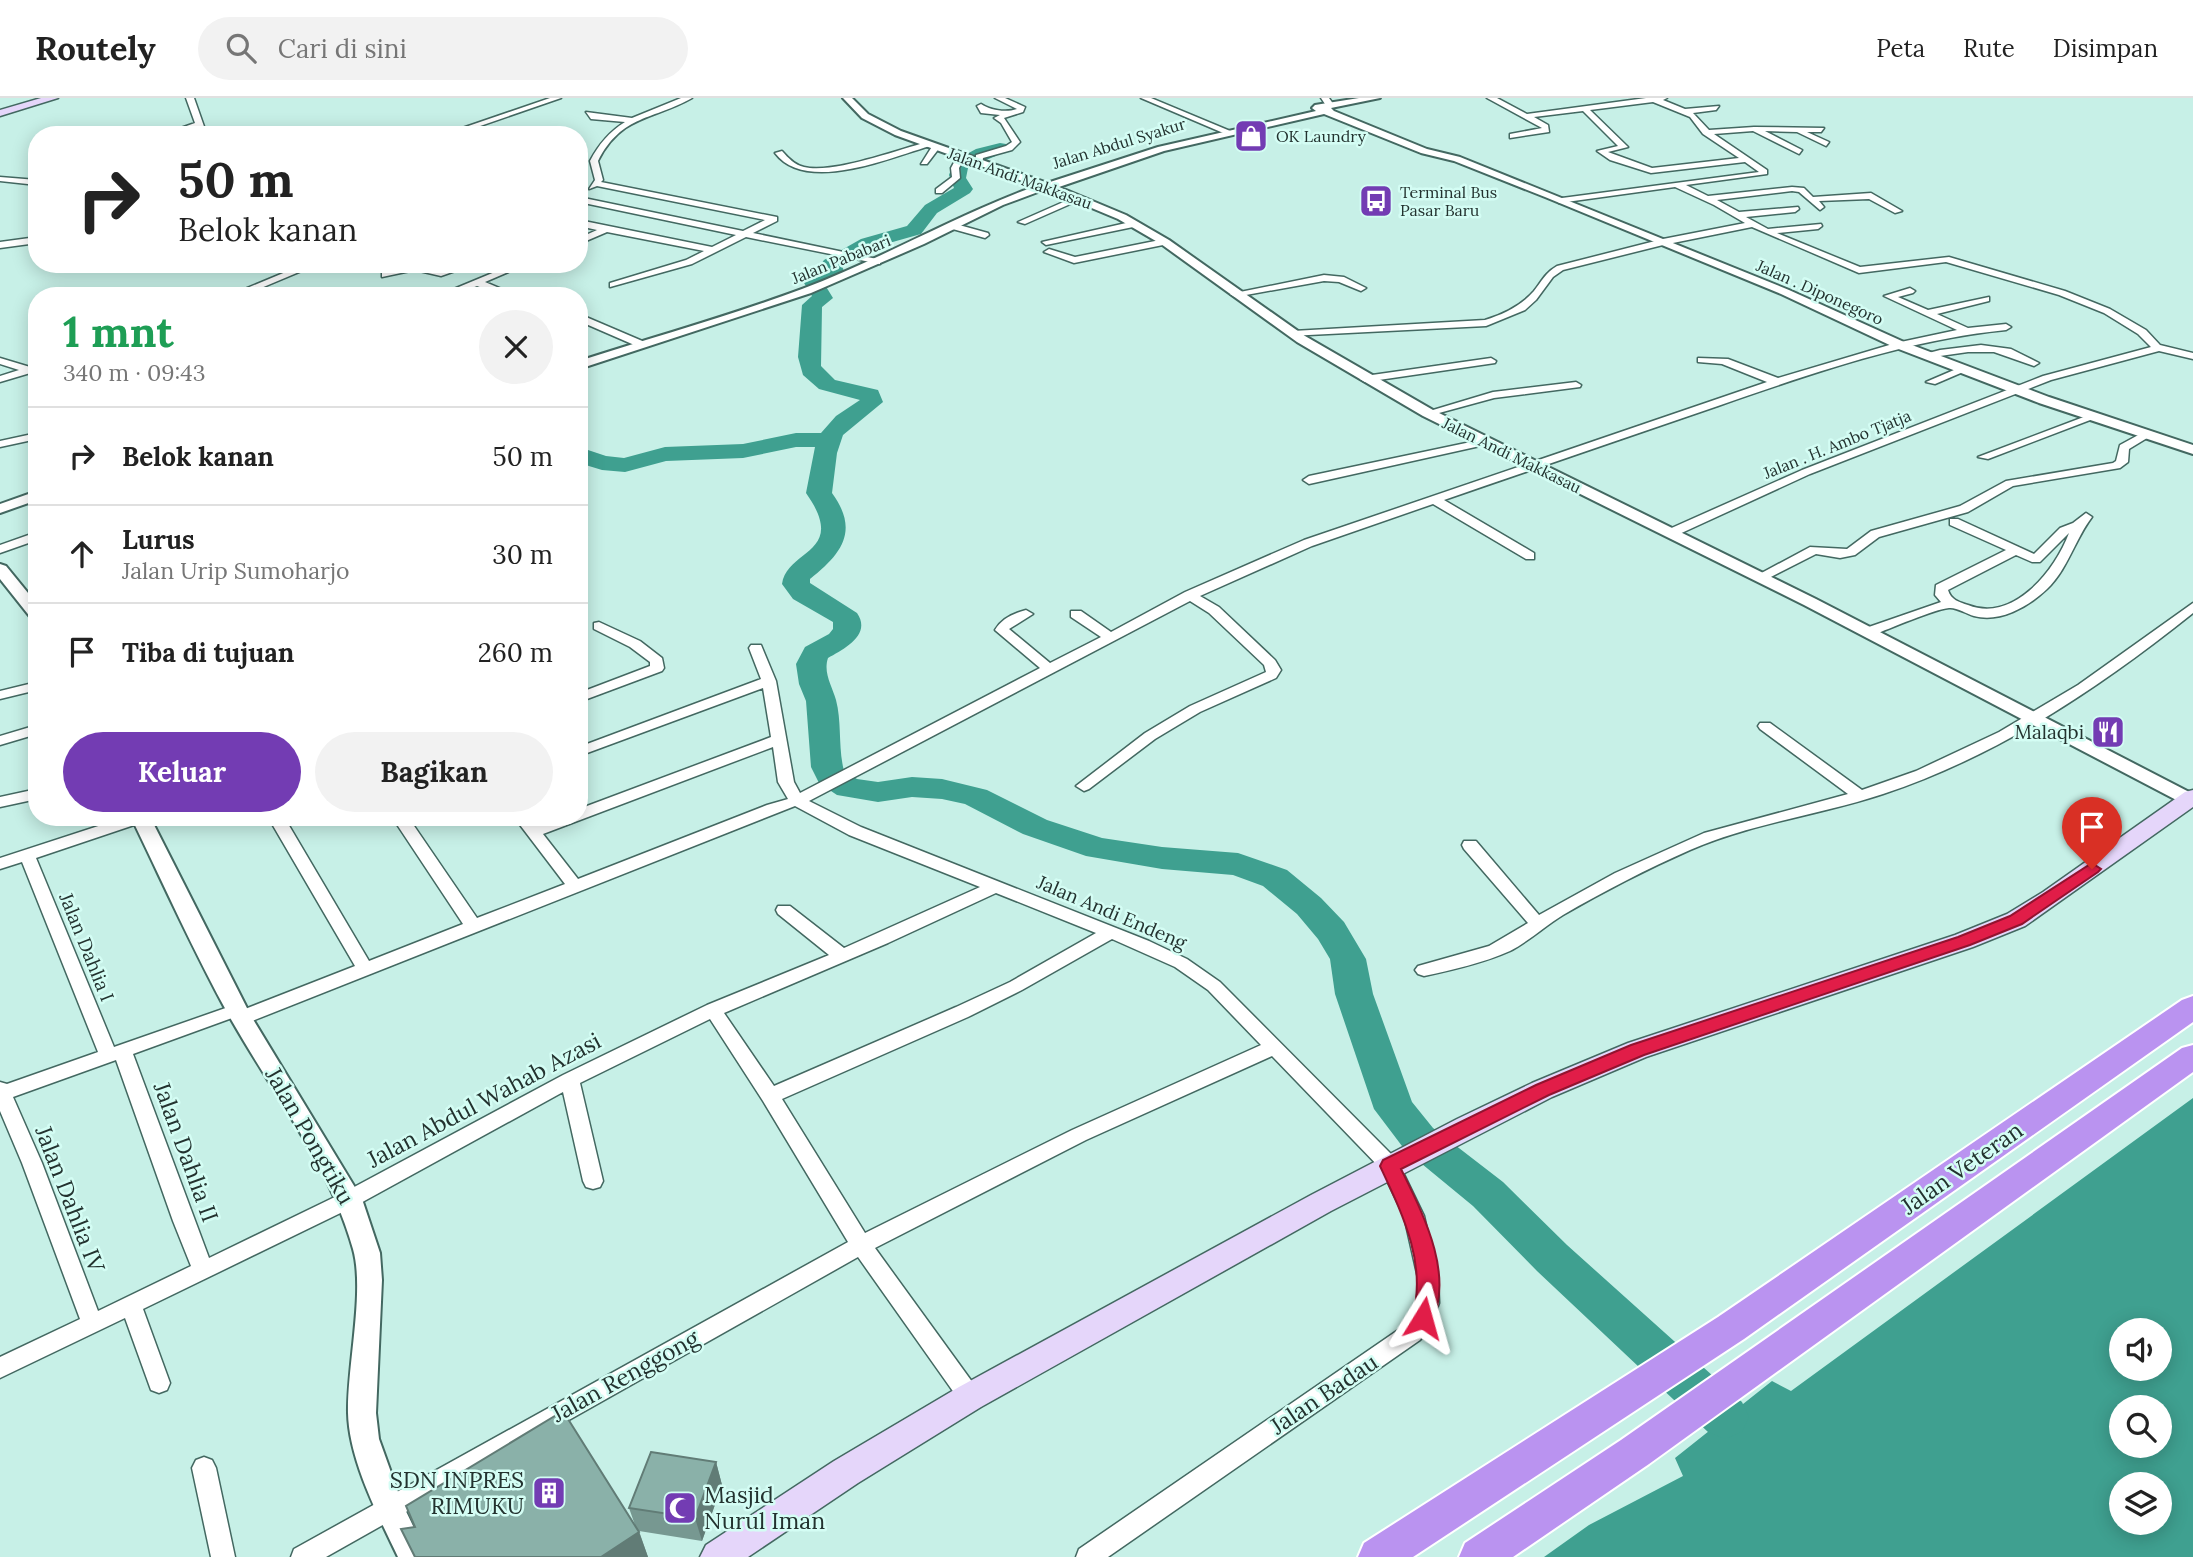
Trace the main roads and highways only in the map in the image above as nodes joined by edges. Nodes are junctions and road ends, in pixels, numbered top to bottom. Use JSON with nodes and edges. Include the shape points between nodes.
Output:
{"nodes":[{"id":1,"x":43,"y":98,"type":"edge"},
{"id":2,"x":53,"y":98,"type":"edge"},
{"id":3,"x":0,"y":112,"type":"edge"},
{"id":4,"x":2191,"y":798,"type":"edge"},
{"id":5,"x":2193,"y":1007,"type":"edge"},
{"id":6,"x":2193,"y":1056,"type":"edge"},
{"id":7,"x":718,"y":1557,"type":"edge"},
{"id":8,"x":1378,"y":1557,"type":"edge"},
{"id":9,"x":1479,"y":1557,"type":"edge"}],
"edges":[{"from":1,"to":3,"type":"main road"},
{"from":2,"to":3,"type":"main road"},
{"from":4,"to":7,"type":"main road","via":[[2016,920],[1637,1050],[1542,1090],[1390,1166],[970,1397]]},
{"from":5,"to":8,"type":"highway","name":"Jalan Veteran","via":[[1731,1328]]},
{"from":6,"to":9,"type":"highway","name":"Jalan Veteran","via":[[1635,1452]]}]}
